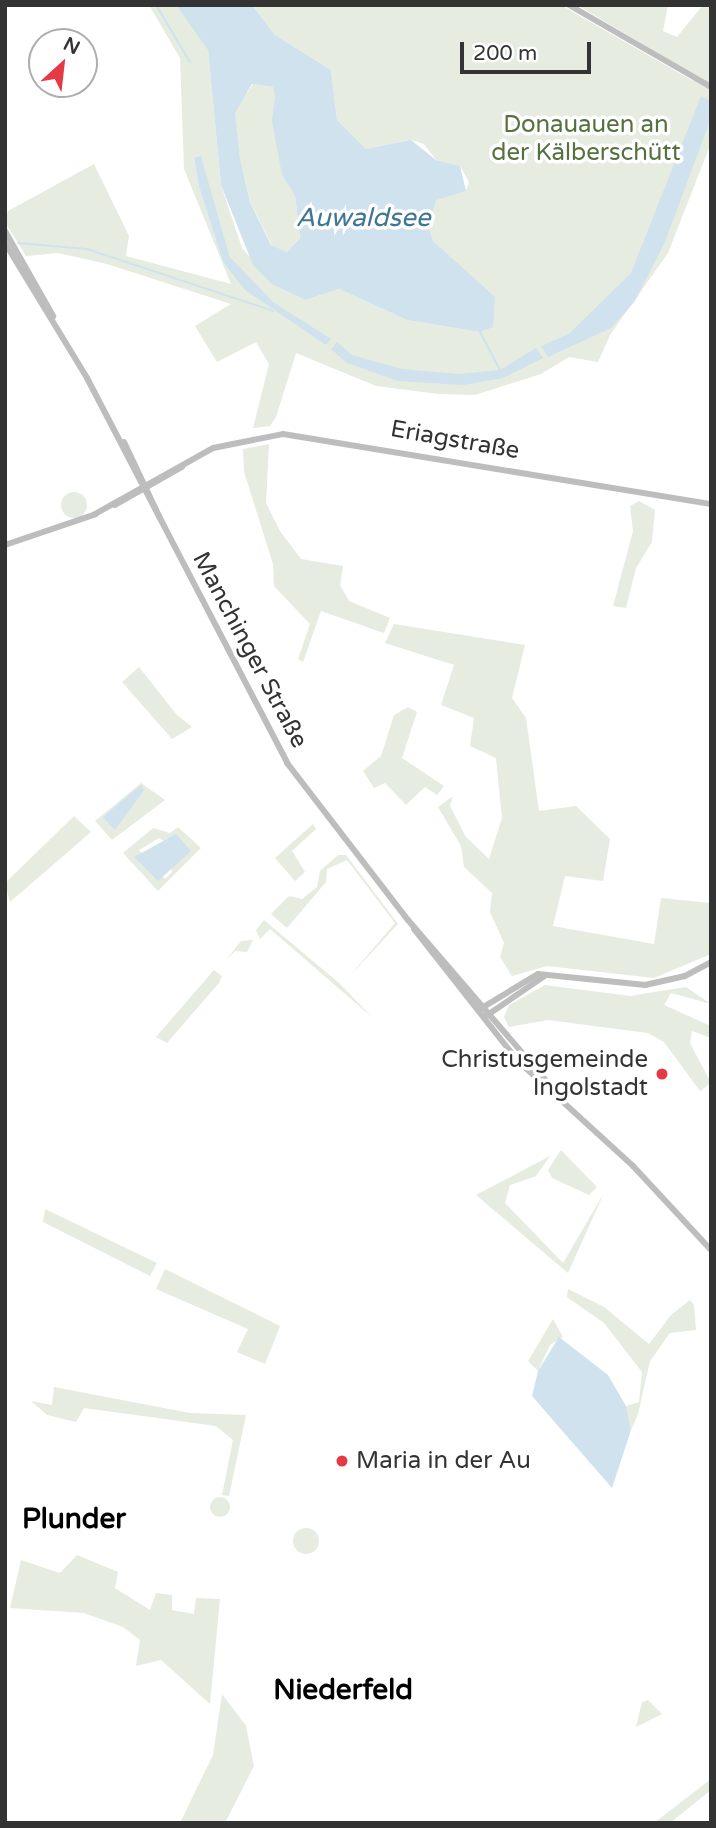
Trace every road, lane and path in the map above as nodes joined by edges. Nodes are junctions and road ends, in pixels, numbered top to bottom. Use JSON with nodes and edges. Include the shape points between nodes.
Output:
{"nodes":[{"id":1,"x":569,"y":5,"type":"edge"},
{"id":2,"x":711,"y":88,"type":"edge"},
{"id":3,"x":5,"y":230,"type":"edge"},
{"id":4,"x":5,"y":243,"type":"edge"},
{"id":5,"x":56,"y":324,"type":"junction"},
{"id":6,"x":144,"y":486,"type":"junction"},
{"id":7,"x":711,"y":504,"type":"edge"},
{"id":8,"x":5,"y":545,"type":"edge"},
{"id":9,"x":711,"y":962,"type":"edge"},
{"id":10,"x":548,"y":974,"type":"junction"},
{"id":11,"x":479,"y":1010,"type":"junction"},
{"id":12,"x":485,"y":1017,"type":"junction"},
{"id":13,"x":711,"y":1250,"type":"edge"}],
"edges":[{"from":1,"to":2,"type":"main road"},
{"from":3,"to":5,"type":"main road","name":"Manchinger Straße"},
{"from":4,"to":5,"type":"main road","name":"Manchinger Straße"},
{"from":5,"to":6,"type":"main road","name":"Manchinger Straße"},
{"from":6,"to":7,"type":"main road","name":"Eriagstraße","via":[[194,458],[247,437],[305,435]]},
{"from":6,"to":8,"type":"main road","name":"Eriagstraße","via":[[95,514]]},
{"from":6,"to":11,"type":"main road","name":"Manchinger Straße","via":[[265,727]]},
{"from":9,"to":10,"type":"main road","via":[[685,976],[645,985]]},
{"from":10,"to":11,"type":"main road","via":[[516,983]]},
{"from":10,"to":12,"type":"main road"},
{"from":11,"to":12,"type":"main road"},
{"from":12,"to":13,"type":"main road"}]}
